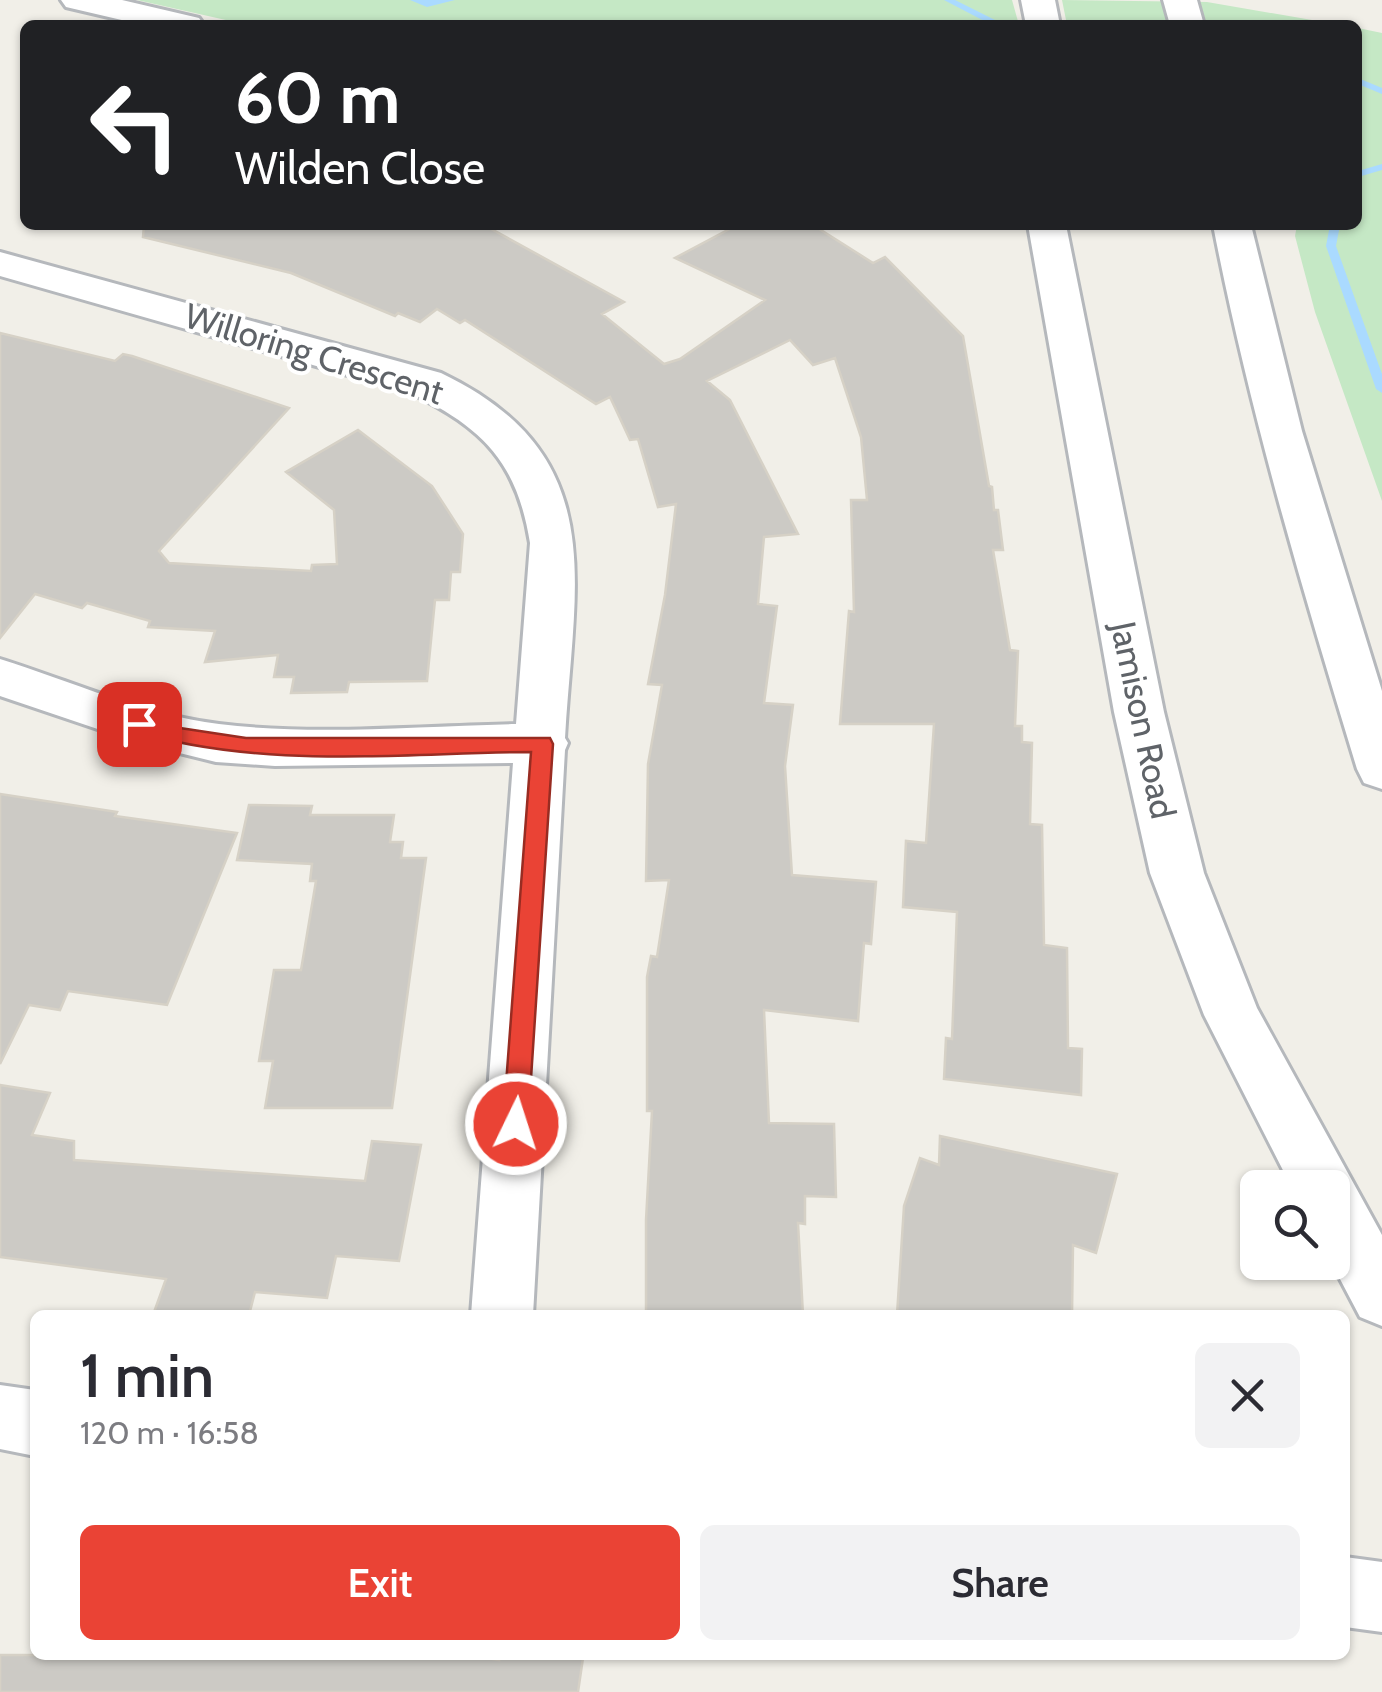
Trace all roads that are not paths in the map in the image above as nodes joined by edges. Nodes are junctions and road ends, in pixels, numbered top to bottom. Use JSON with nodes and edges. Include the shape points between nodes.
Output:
{"nodes":[{"id":1,"x":78,"y":0,"type":"edge"},
{"id":2,"x":165,"y":20,"type":"edge"},
{"id":3,"x":1047,"y":230,"type":"edge"},
{"id":4,"x":1233,"y":230,"type":"edge"},
{"id":5,"x":0,"y":264,"type":"edge"},
{"id":6,"x":0,"y":677,"type":"edge"},
{"id":7,"x":542,"y":744,"type":"junction"},
{"id":8,"x":1382,"y":768,"type":"edge"},
{"id":9,"x":1314,"y":1170,"type":"edge"},
{"id":10,"x":1350,"y":1236,"type":"edge"},
{"id":11,"x":1382,"y":1296,"type":"edge"},
{"id":12,"x":502,"y":1310,"type":"edge"},
{"id":13,"x":0,"y":1417,"type":"edge"},
{"id":14,"x":30,"y":1422,"type":"edge"},
{"id":15,"x":1350,"y":1593,"type":"edge"},
{"id":16,"x":1382,"y":1597,"type":"edge"}],
"edges":[{"from":1,"to":2,"type":"street"},
{"from":3,"to":9,"type":"street","name":"Jamison Road","via":[[1139,712],[1177,872],[1232,1015]]},
{"from":4,"to":8,"type":"street","via":[[1255,345]]},
{"from":5,"to":7,"type":"street","name":"Willoring Crescent","via":[[393,371],[480,412],[527,460],[550,518]]},
{"from":6,"to":7,"type":"street","via":[[216,743]]},
{"from":7,"to":12,"type":"street","name":"Willoring Crescent"},
{"from":10,"to":11,"type":"street"},
{"from":13,"to":14,"type":"street"},
{"from":15,"to":16,"type":"street"}]}
